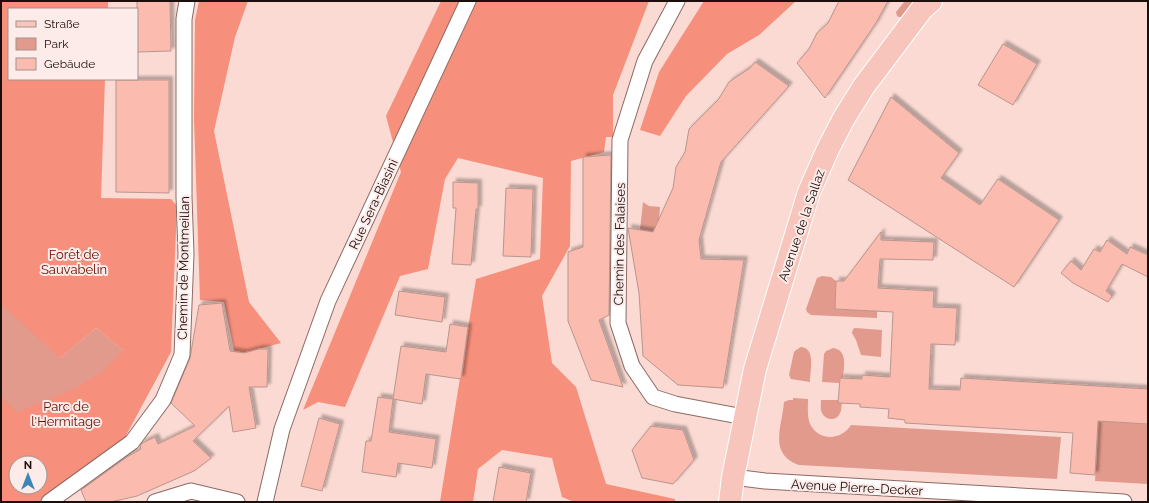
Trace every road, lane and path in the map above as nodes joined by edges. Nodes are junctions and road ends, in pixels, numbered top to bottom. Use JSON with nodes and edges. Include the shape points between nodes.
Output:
{"nodes":[{"id":1,"x":187,"y":1,"type":"edge"},
{"id":2,"x":468,"y":1,"type":"edge"},
{"id":3,"x":677,"y":1,"type":"edge"},
{"id":4,"x":930,"y":1,"type":"edge"},
{"id":5,"x":744,"y":416,"type":"junction"},
{"id":6,"x":733,"y":477,"type":"junction"},
{"id":7,"x":49,"y":502,"type":"edge"},
{"id":8,"x":155,"y":502,"type":"edge"},
{"id":9,"x":237,"y":502,"type":"edge"},
{"id":10,"x":265,"y":502,"type":"edge"},
{"id":11,"x":730,"y":502,"type":"edge"},
{"id":12,"x":1124,"y":502,"type":"edge"}],
"edges":[{"from":1,"to":7,"type":"street","name":"Chemin de Montmeillan","via":[[184,19],[186,254],[182,355],[163,400],[132,442]]},
{"from":2,"to":10,"type":"street","name":"Rue Sera-Biasini","via":[[328,301],[282,429]]},
{"from":3,"to":5,"type":"street","name":"Chemin des Falaises","via":[[645,61],[620,140],[618,323],[632,366],[653,397],[675,404]]},
{"from":4,"to":5,"type":"main road","name":"Avenue de la Sallaz","via":[[864,86],[828,149],[809,192],[755,369]]},
{"from":5,"to":6,"type":"main road","name":"Avenue de la Sallaz"},
{"from":6,"to":11,"type":"main road","name":"Avenue de la Sallaz"},
{"from":6,"to":12,"type":"street","name":"Avenue Pierre-Decker","via":[[788,483]]},
{"from":8,"to":9,"type":"street","via":[[191,491]]}]}
